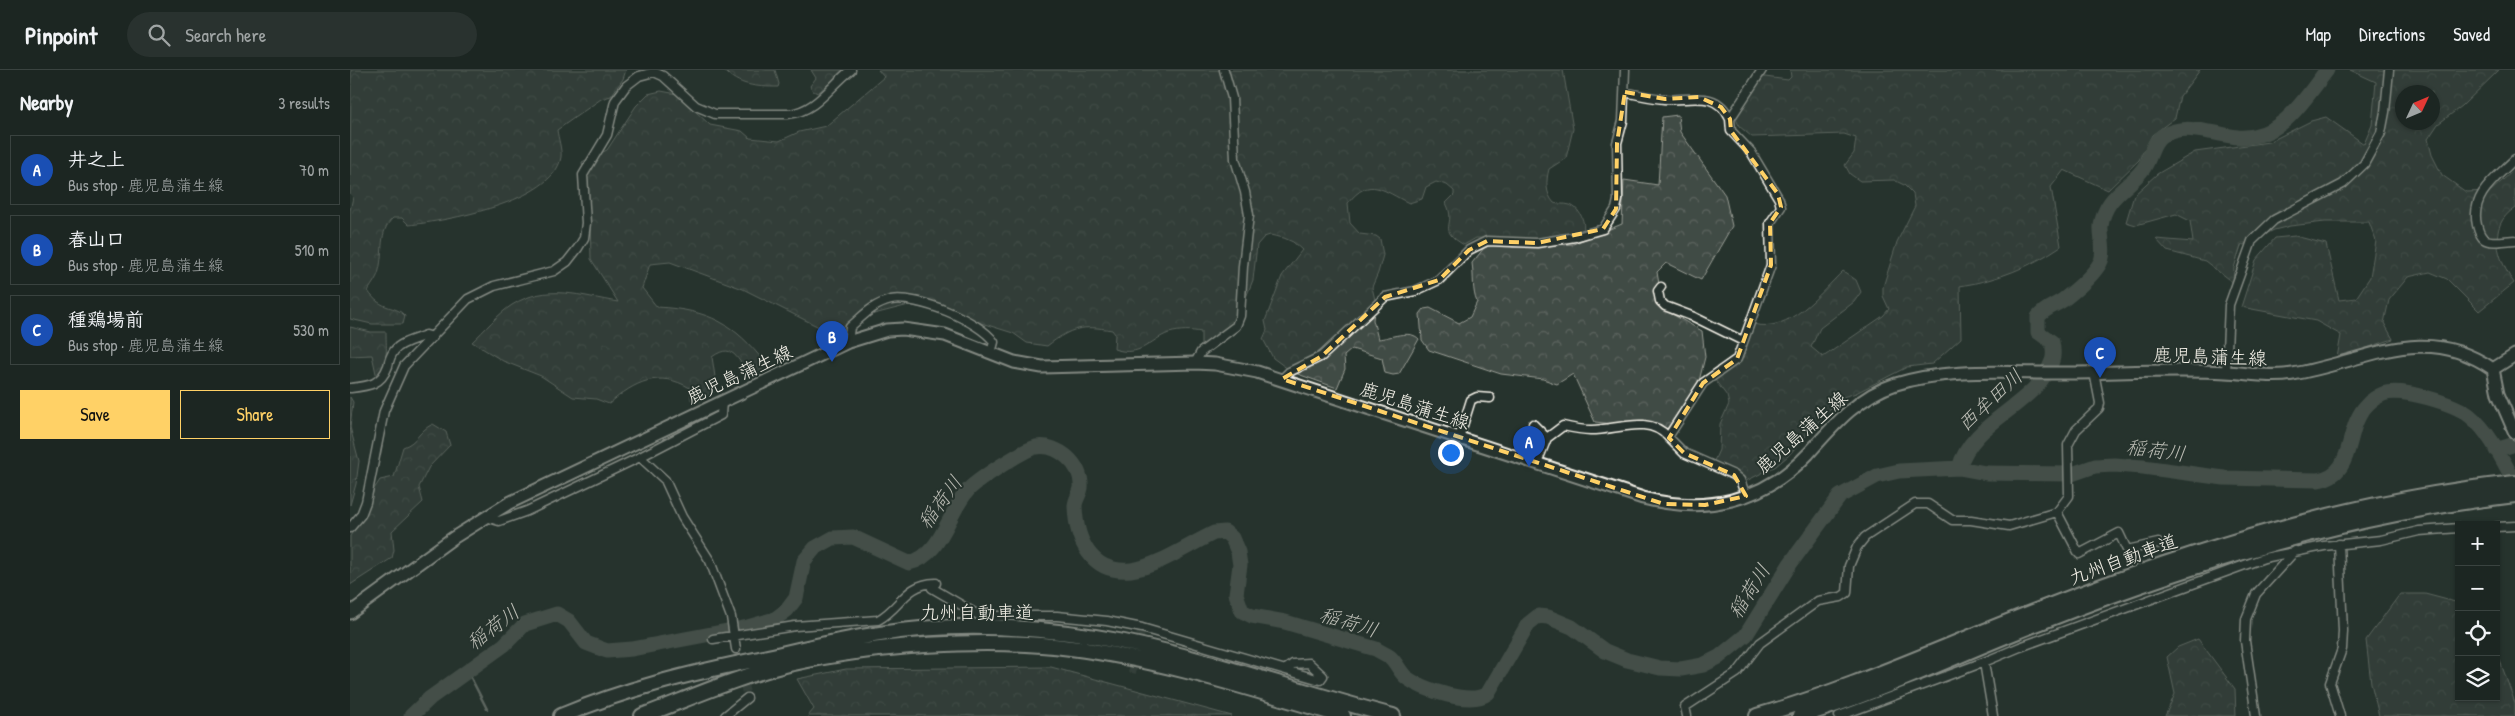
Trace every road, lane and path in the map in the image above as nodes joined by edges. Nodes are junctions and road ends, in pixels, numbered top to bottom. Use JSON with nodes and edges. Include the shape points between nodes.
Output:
{"nodes":[{"id":1,"x":851,"y":70,"type":"edge"},
{"id":2,"x":1224,"y":70,"type":"edge"},
{"id":3,"x":1626,"y":70,"type":"edge"},
{"id":4,"x":1762,"y":70,"type":"edge"},
{"id":5,"x":2388,"y":70,"type":"edge"},
{"id":6,"x":1625,"y":92,"type":"junction"},
{"id":7,"x":1730,"y":118,"type":"junction"},
{"id":8,"x":2515,"y":159,"type":"edge"},
{"id":9,"x":2515,"y":240,"type":"edge"},
{"id":10,"x":1661,"y":287,"type":"dead end"},
{"id":11,"x":433,"y":337,"type":"junction"},
{"id":12,"x":1743,"y":341,"type":"junction"},
{"id":13,"x":848,"y":342,"type":"junction"},
{"id":14,"x":991,"y":353,"type":"junction"},
{"id":15,"x":2515,"y":356,"type":"edge"},
{"id":16,"x":1195,"y":363,"type":"junction"},
{"id":17,"x":2493,"y":369,"type":"junction"},
{"id":18,"x":2094,"y":372,"type":"junction"},
{"id":19,"x":2226,"y":372,"type":"junction"},
{"id":20,"x":1282,"y":379,"type":"junction"},
{"id":21,"x":350,"y":388,"type":"edge"},
{"id":22,"x":1490,"y":398,"type":"dead end"},
{"id":23,"x":722,"y":401,"type":"junction"},
{"id":24,"x":1533,"y":424,"type":"dead end"},
{"id":25,"x":2513,"y":430,"type":"edge"},
{"id":26,"x":1668,"y":437,"type":"junction"},
{"id":27,"x":1459,"y":438,"type":"junction"},
{"id":28,"x":1547,"y":438,"type":"junction"},
{"id":29,"x":640,"y":457,"type":"junction"},
{"id":30,"x":1537,"y":463,"type":"junction"},
{"id":31,"x":2515,"y":483,"type":"edge"},
{"id":32,"x":1746,"y":496,"type":"junction"},
{"id":33,"x":2510,"y":497,"type":"edge"},
{"id":34,"x":2057,"y":512,"type":"junction"},
{"id":35,"x":486,"y":517,"type":"junction"},
{"id":36,"x":2515,"y":526,"type":"edge"},
{"id":37,"x":2500,"y":527,"type":"edge"},
{"id":38,"x":350,"y":528,"type":"edge"},
{"id":39,"x":2455,"y":528,"type":"edge"},
{"id":40,"x":2158,"y":543,"type":"dead end"},
{"id":41,"x":2338,"y":544,"type":"junction"},
{"id":42,"x":2295,"y":551,"type":"junction"},
{"id":43,"x":350,"y":613,"type":"edge"},
{"id":44,"x":735,"y":636,"type":"junction"},
{"id":45,"x":713,"y":638,"type":"dead end"},
{"id":46,"x":736,"y":649,"type":"tunnel mouth"},
{"id":47,"x":1984,"y":662,"type":"junction"},
{"id":48,"x":1286,"y":669,"type":"dead end"},
{"id":49,"x":747,"y":698,"type":"dead end"},
{"id":50,"x":561,"y":716,"type":"edge"},
{"id":51,"x":642,"y":716,"type":"edge"},
{"id":52,"x":725,"y":716,"type":"edge"},
{"id":53,"x":1343,"y":716,"type":"edge"},
{"id":54,"x":1393,"y":716,"type":"edge"},
{"id":55,"x":1687,"y":716,"type":"edge"},
{"id":56,"x":1757,"y":716,"type":"edge"},
{"id":57,"x":1800,"y":716,"type":"edge"},
{"id":58,"x":1839,"y":716,"type":"edge"},
{"id":59,"x":1994,"y":716,"type":"edge"},
{"id":60,"x":2256,"y":716,"type":"edge"},
{"id":61,"x":2340,"y":716,"type":"edge"}],
"edges":[{"from":1,"to":11,"type":"street","via":[[804,111],[788,114],[715,114],[696,106],[664,76],[654,72],[639,76],[615,102],[607,135],[583,175],[586,223],[584,238],[573,256],[561,267],[545,274],[503,283],[480,292],[468,299]]},
{"from":2,"to":16,"type":"street","via":[[1232,98],[1234,159],[1246,192],[1249,215],[1240,316],[1236,326],[1201,352]]},
{"from":3,"to":6,"type":"street"},
{"from":4,"to":7,"type":"street"},
{"from":5,"to":19,"type":"street","via":[[2381,133],[2364,164],[2343,184],[2274,220],[2252,241],[2229,305]]},
{"from":6,"to":7,"type":"street","via":[[1665,99],[1699,97],[1720,107]]},
{"from":6,"to":20,"type":"street","via":[[1618,143],[1616,209],[1603,229],[1537,243],[1487,241],[1469,250],[1438,280],[1415,291],[1385,297],[1322,356],[1288,372]]},
{"from":7,"to":12,"type":"street","via":[[1731,132],[1751,152],[1778,194],[1781,207],[1770,223],[1771,265]]},
{"from":8,"to":9,"type":"street","via":[[2480,195],[2475,206],[2478,230],[2484,239]]},
{"from":10,"to":12,"type":"street","via":[[1658,296],[1665,306]]},
{"from":11,"to":21,"type":"street","via":[[426,335],[398,347],[378,382]]},
{"from":11,"to":38,"type":"street","via":[[404,366],[398,377],[384,411],[366,502],[361,515]]},
{"from":12,"to":26,"type":"street","via":[[1737,359],[1703,383]]},
{"from":13,"to":14,"type":"main road","name":"鹿児島蒲生線","via":[[887,330],[911,330],[945,335]]},
{"from":13,"to":14,"type":"street","via":[[850,328],[874,306],[892,300],[952,311],[989,334],[994,342]]},
{"from":13,"to":23,"type":"main road","name":"鹿児島蒲生線"},
{"from":14,"to":16,"type":"main road","name":"鹿児島蒲生線","via":[[1014,362],[1042,367]]},
{"from":15,"to":17,"type":"main road"},
{"from":16,"to":20,"type":"main road","name":"鹿児島蒲生線"},
{"from":17,"to":19,"type":"main road","name":"鹿児島蒲生線","via":[[2450,349],[2411,345],[2292,375]]},
{"from":17,"to":25,"type":"main road","via":[[2498,394]]},
{"from":18,"to":19,"type":"main road","name":"鹿児島蒲生線"},
{"from":18,"to":32,"type":"main road","name":"鹿児島蒲生線","via":[[1942,375],[1893,385],[1853,408],[1782,476]]},
{"from":18,"to":34,"type":"street","via":[[2099,408],[2076,430],[2068,445],[2069,496]]},
{"from":20,"to":27,"type":"main road","name":"鹿児島蒲生線"},
{"from":22,"to":27,"type":"street","via":[[1471,400]]},
{"from":23,"to":29,"type":"street","via":[[721,415]]},
{"from":23,"to":35,"type":"main road","name":"鹿児島蒲生線","via":[[538,488]]},
{"from":24,"to":28,"type":"street"},
{"from":26,"to":28,"type":"street","via":[[1651,426],[1591,430],[1563,426]]},
{"from":26,"to":32,"type":"street","via":[[1684,453],[1734,475],[1740,480]]},
{"from":27,"to":30,"type":"main road","name":"鹿児島蒲生線"},
{"from":28,"to":30,"type":"street"},
{"from":29,"to":35,"type":"street","via":[[527,511],[498,521]]},
{"from":29,"to":44,"type":"street","via":[[665,480],[682,516],[710,561],[731,616]]},
{"from":30,"to":32,"type":"main road","name":"鹿児島蒲生線","via":[[1664,504],[1706,505]]},
{"from":31,"to":33,"type":"highway","name":"九州自動車道"},
{"from":33,"to":56,"type":"highway","name":"九州自動車道","via":[[2372,506],[2222,544],[2039,609],[1811,700]]},
{"from":33,"to":57,"type":"highway","name":"九州自動車道","via":[[2369,520],[2226,556],[2150,580]]},
{"from":34,"to":40,"type":"street","via":[[2079,554],[2119,533],[2127,550]]},
{"from":34,"to":55,"type":"street","via":[[2009,526],[1952,520],[1928,504],[1915,504],[1865,537],[1857,547],[1849,566],[1847,593],[1818,601],[1760,643],[1738,673],[1685,707]]},
{"from":35,"to":43,"type":"main road","name":"鹿児島蒲生線"},
{"from":36,"to":37,"type":"street"},
{"from":39,"to":41,"type":"street"},
{"from":41,"to":42,"type":"street"},
{"from":41,"to":61,"type":"street","via":[[2342,649],[2330,683]]},
{"from":42,"to":47,"type":"street","via":[[2264,558],[2183,586]]},
{"from":42,"to":60,"type":"street","via":[[2256,594],[2246,619],[2245,641]]},
{"from":44,"to":45,"type":"street"},
{"from":44,"to":46,"type":"street"},
{"from":44,"to":48,"type":"street","via":[[795,626],[878,620],[907,592],[936,583],[932,588],[980,616],[1057,616],[1107,621]]},
{"from":47,"to":58,"type":"street"},
{"from":47,"to":59,"type":"street"},
{"from":49,"to":52,"type":"street"},
{"from":50,"to":54,"type":"highway","name":"九州自動車道","via":[[627,692],[712,668],[882,634],[976,628],[1022,629],[1123,642]]},
{"from":51,"to":53,"type":"highway","name":"九州自動車道","via":[[749,676],[824,656],[978,643],[1061,647],[1120,656],[1219,680]]}]}
